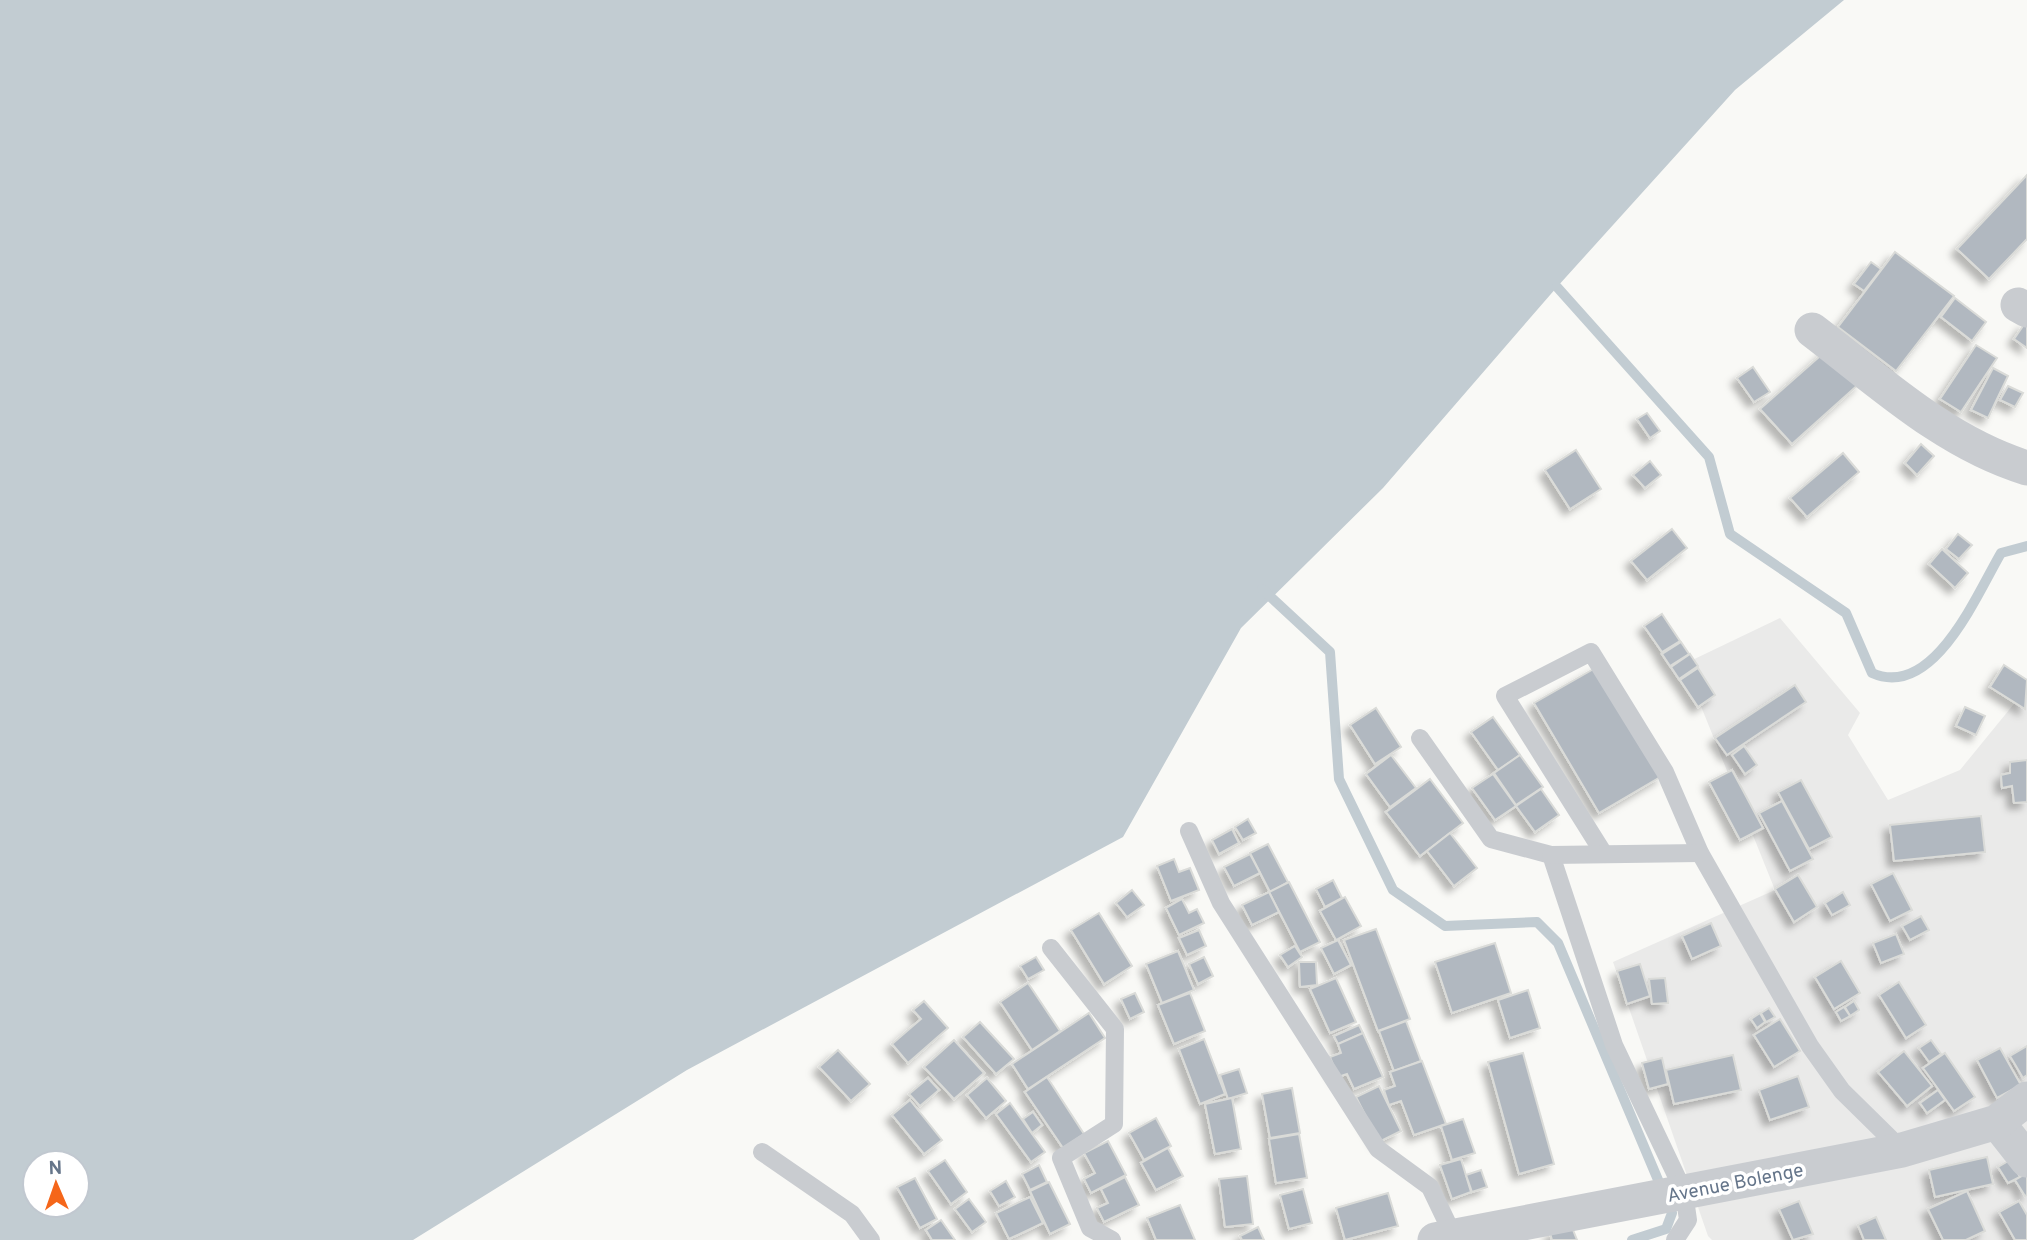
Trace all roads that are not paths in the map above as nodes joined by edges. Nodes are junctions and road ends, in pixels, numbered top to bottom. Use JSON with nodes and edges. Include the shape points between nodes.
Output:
{"nodes":[{"id":1,"x":1812,"y":330,"type":"dead end"},
{"id":2,"x":2027,"y":468,"type":"edge"},
{"id":3,"x":1420,"y":738,"type":"dead end"},
{"id":4,"x":1189,"y":831,"type":"dead end"},
{"id":5,"x":1700,"y":853,"type":"junction"},
{"id":6,"x":1604,"y":854,"type":"junction"},
{"id":7,"x":1551,"y":855,"type":"junction"},
{"id":8,"x":1051,"y":948,"type":"dead end"},
{"id":9,"x":2027,"y":1099,"type":"edge"},
{"id":10,"x":1997,"y":1122,"type":"junction"},
{"id":11,"x":1902,"y":1150,"type":"junction"},
{"id":12,"x":762,"y":1152,"type":"dead end"},
{"id":13,"x":2027,"y":1160,"type":"edge"},
{"id":14,"x":1681,"y":1192,"type":"junction"},
{"id":15,"x":1444,"y":1238,"type":"edge"},
{"id":16,"x":871,"y":1240,"type":"edge"},
{"id":17,"x":1112,"y":1240,"type":"edge"},
{"id":18,"x":1675,"y":1240,"type":"edge"}],
"edges":[{"from":1,"to":2,"type":"street","via":[[1935,424],[1992,457]]},
{"from":3,"to":7,"type":"lane","via":[[1491,839]]},
{"from":4,"to":15,"type":"lane","via":[[1221,904],[1378,1149],[1430,1187]]},
{"from":5,"to":6,"type":"lane"},
{"from":5,"to":6,"type":"lane","via":[[1665,772],[1591,652],[1505,696]]},
{"from":5,"to":11,"type":"lane","via":[[1810,1046],[1842,1091]]},
{"from":6,"to":7,"type":"lane"},
{"from":7,"to":14,"type":"lane","via":[[1614,1045]]},
{"from":8,"to":17,"type":"lane","via":[[1115,1030],[1114,1124],[1061,1158],[1090,1228]]},
{"from":9,"to":10,"type":"street","name":"Avenue Bolenge"},
{"from":10,"to":11,"type":"street","name":"Avenue Bolenge"},
{"from":10,"to":13,"type":"street"},
{"from":11,"to":14,"type":"street","name":"Avenue Bolenge"},
{"from":12,"to":16,"type":"lane","via":[[852,1214]]},
{"from":14,"to":15,"type":"street","name":"Avenue Bolenge"},
{"from":14,"to":18,"type":"lane","via":[[1688,1220]]}]}
